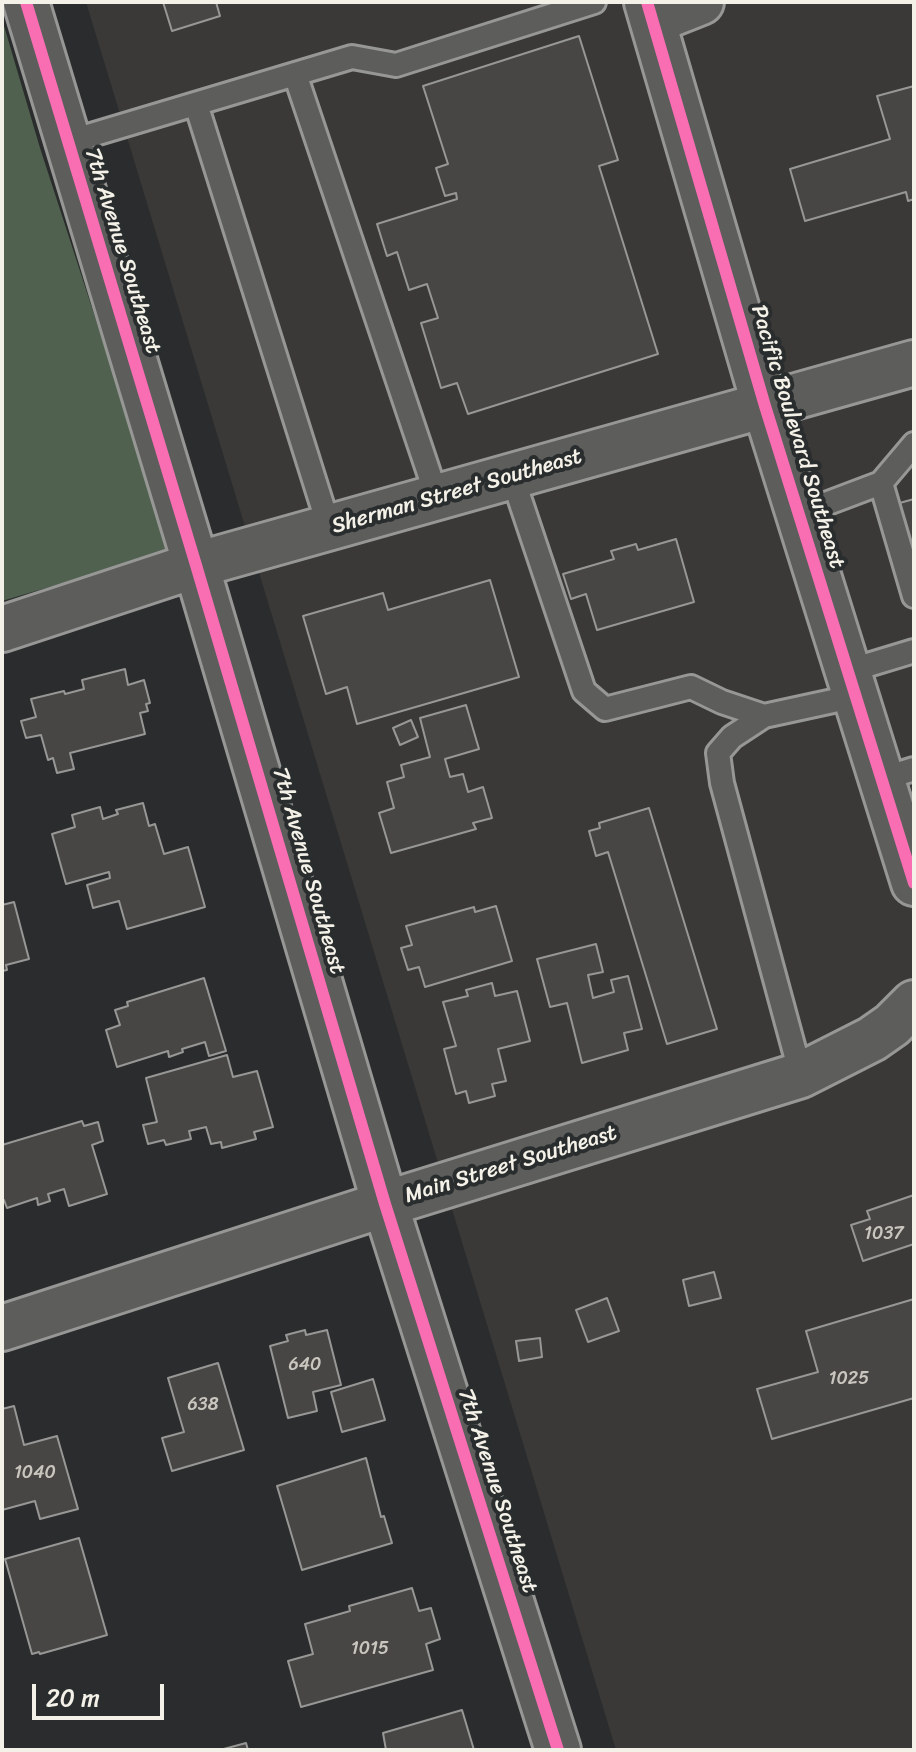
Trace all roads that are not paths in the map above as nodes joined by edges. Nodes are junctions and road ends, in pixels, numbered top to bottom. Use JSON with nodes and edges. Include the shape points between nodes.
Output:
{"nodes":[{"id":1,"x":26,"y":2,"type":"edge"},
{"id":2,"x":594,"y":2,"type":"edge"},
{"id":3,"x":701,"y":2,"type":"edge"},
{"id":4,"x":650,"y":11,"type":"edge"},
{"id":5,"x":295,"y":74,"type":"junction"},
{"id":6,"x":196,"y":104,"type":"junction"},
{"id":7,"x":68,"y":142,"type":"junction"},
{"id":8,"x":912,"y":371,"type":"edge"},
{"id":9,"x":765,"y":406,"type":"junction"},
{"id":10,"x":914,"y":444,"type":"edge"},
{"id":11,"x":512,"y":476,"type":"junction"},
{"id":12,"x":881,"y":483,"type":"junction"},
{"id":13,"x":437,"y":497,"type":"junction"},
{"id":14,"x":799,"y":514,"type":"junction"},
{"id":15,"x":329,"y":527,"type":"junction"},
{"id":16,"x":196,"y":565,"type":"junction"},
{"id":17,"x":914,"y":596,"type":"edge"},
{"id":18,"x":2,"y":629,"type":"edge"},
{"id":19,"x":914,"y":651,"type":"edge"},
{"id":20,"x":852,"y":683,"type":"junction"},
{"id":21,"x":764,"y":716,"type":"junction"},
{"id":22,"x":898,"y":774,"type":"edge"},
{"id":23,"x":914,"y":883,"type":"edge"},
{"id":24,"x":914,"y":1003,"type":"edge"},
{"id":25,"x":801,"y":1075,"type":"junction"},
{"id":26,"x":385,"y":1204,"type":"junction"},
{"id":27,"x":2,"y":1328,"type":"edge"},
{"id":28,"x":558,"y":1750,"type":"edge"}],
"edges":[{"from":1,"to":7,"type":"main road","name":"7th Avenue Southeast"},
{"from":2,"to":5,"type":"lane","via":[[396,65],[352,57]]},
{"from":3,"to":4,"type":"main road"},
{"from":4,"to":9,"type":"main road","name":"Pacific Boulevard Southeast"},
{"from":5,"to":6,"type":"lane"},
{"from":5,"to":13,"type":"lane"},
{"from":6,"to":7,"type":"lane"},
{"from":6,"to":15,"type":"lane"},
{"from":7,"to":16,"type":"main road","name":"7th Avenue Southeast"},
{"from":8,"to":9,"type":"main road","name":"Sherman Street Southeast"},
{"from":9,"to":11,"type":"main road","name":"Sherman Street Southeast"},
{"from":9,"to":14,"type":"main road","name":"Pacific Boulevard Southeast"},
{"from":10,"to":12,"type":"lane"},
{"from":11,"to":13,"type":"main road","name":"Sherman Street Southeast"},
{"from":11,"to":21,"type":"lane","via":[[584,691],[605,709],[691,687]]},
{"from":12,"to":14,"type":"lane"},
{"from":12,"to":17,"type":"lane"},
{"from":13,"to":15,"type":"main road","name":"Sherman Street Southeast"},
{"from":14,"to":20,"type":"main road","name":"Pacific Boulevard Southeast"},
{"from":15,"to":16,"type":"main road","name":"Sherman Street Southeast"},
{"from":16,"to":18,"type":"main road","name":"Sherman Street Southeast"},
{"from":16,"to":26,"type":"main road","name":"7th Avenue Southeast"},
{"from":19,"to":20,"type":"lane"},
{"from":20,"to":21,"type":"lane"},
{"from":20,"to":22,"type":"main road","name":"Pacific Boulevard Southeast"},
{"from":21,"to":25,"type":"lane","via":[[718,753]]},
{"from":22,"to":23,"type":"main road","name":"Pacific Boulevard Southeast"},
{"from":24,"to":25,"type":"main road","name":"Main Street Southeast","via":[[872,1039]]},
{"from":25,"to":26,"type":"main road","name":"Main Street Southeast"},
{"from":26,"to":27,"type":"main road","name":"Main Street Southeast"},
{"from":26,"to":28,"type":"main road","name":"7th Avenue Southeast"}]}
